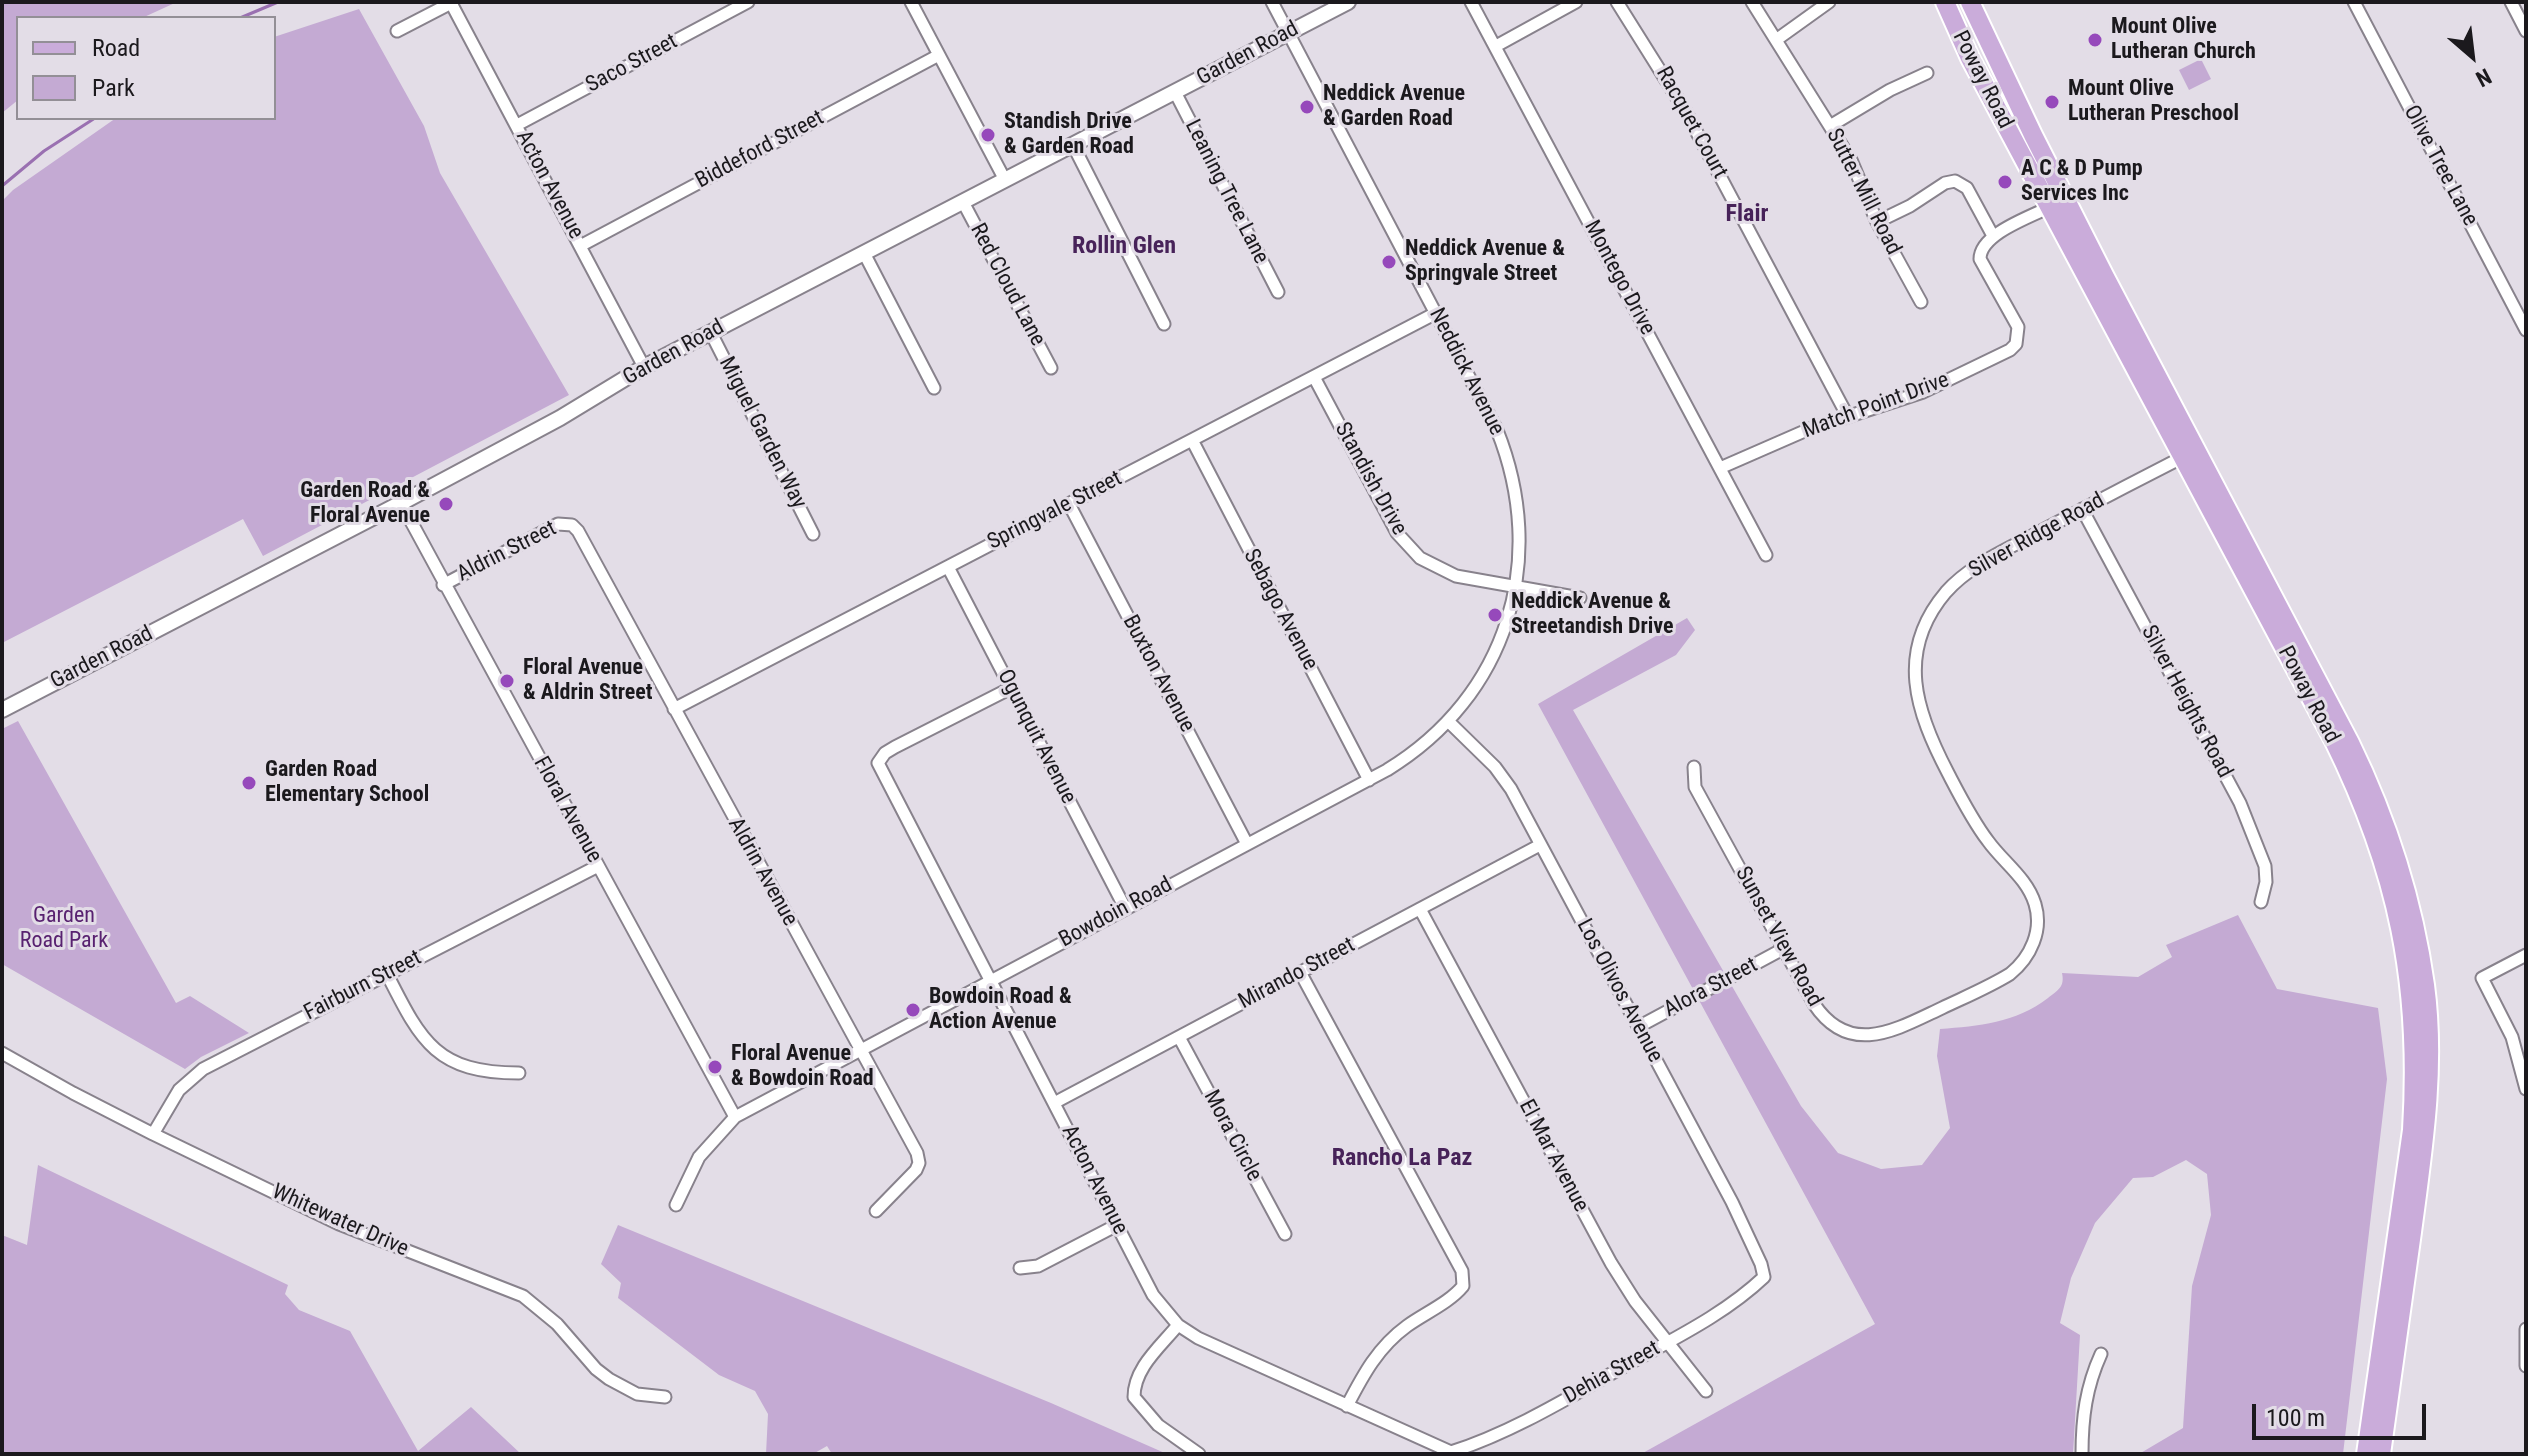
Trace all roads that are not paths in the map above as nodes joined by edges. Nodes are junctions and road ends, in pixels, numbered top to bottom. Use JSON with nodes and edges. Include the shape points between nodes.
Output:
{"nodes":[{"id":1,"x":452,"y":2,"type":"edge"},
{"id":2,"x":748,"y":2,"type":"edge"},
{"id":3,"x":911,"y":2,"type":"edge"},
{"id":4,"x":1272,"y":2,"type":"edge"},
{"id":5,"x":1348,"y":2,"type":"edge"},
{"id":6,"x":1471,"y":2,"type":"edge"},
{"id":7,"x":1576,"y":2,"type":"edge"},
{"id":8,"x":1617,"y":2,"type":"edge"},
{"id":9,"x":1752,"y":2,"type":"edge"},
{"id":10,"x":1829,"y":2,"type":"edge"},
{"id":11,"x":1945,"y":2,"type":"edge"},
{"id":12,"x":1970,"y":2,"type":"edge"},
{"id":13,"x":2354,"y":2,"type":"edge"},
{"id":14,"x":2511,"y":2,"type":"edge"},
{"id":15,"x":397,"y":31,"type":"dead end"},
{"id":16,"x":2526,"y":31,"type":"edge"},
{"id":17,"x":1289,"y":33,"type":"junction"},
{"id":18,"x":1776,"y":40,"type":"junction"},
{"id":19,"x":1496,"y":46,"type":"junction"},
{"id":20,"x":939,"y":55,"type":"junction"},
{"id":21,"x":1927,"y":73,"type":"dead end"},
{"id":22,"x":1175,"y":92,"type":"junction"},
{"id":23,"x":517,"y":125,"type":"junction"},
{"id":24,"x":1830,"y":126,"type":"junction"},
{"id":25,"x":1073,"y":145,"type":"junction"},
{"id":26,"x":1005,"y":180,"type":"junction"},
{"id":27,"x":963,"y":202,"type":"junction"},
{"id":28,"x":2058,"y":204,"type":"junction"},
{"id":29,"x":1877,"y":222,"type":"junction"},
{"id":30,"x":1993,"y":236,"type":"junction"},
{"id":31,"x":582,"y":245,"type":"junction"},
{"id":32,"x":864,"y":253,"type":"junction"},
{"id":33,"x":1278,"y":292,"type":"dead end"},
{"id":34,"x":1921,"y":302,"type":"dead end"},
{"id":35,"x":1436,"y":313,"type":"junction"},
{"id":36,"x":1164,"y":324,"type":"dead end"},
{"id":37,"x":2526,"y":330,"type":"edge"},
{"id":38,"x":711,"y":333,"type":"junction"},
{"id":39,"x":644,"y":367,"type":"junction"},
{"id":40,"x":1051,"y":368,"type":"dead end"},
{"id":41,"x":1314,"y":377,"type":"junction"},
{"id":42,"x":934,"y":388,"type":"dead end"},
{"id":43,"x":1848,"y":417,"type":"junction"},
{"id":44,"x":1192,"y":440,"type":"junction"},
{"id":45,"x":2189,"y":453,"type":"junction"},
{"id":46,"x":1720,"y":468,"type":"junction"},
{"id":47,"x":401,"y":503,"type":"junction"},
{"id":48,"x":1069,"y":504,"type":"junction"},
{"id":49,"x":2082,"y":509,"type":"junction"},
{"id":50,"x":572,"y":525,"type":"joint"},
{"id":51,"x":813,"y":534,"type":"dead end"},
{"id":52,"x":1766,"y":555,"type":"dead end"},
{"id":53,"x":948,"y":567,"type":"junction"},
{"id":54,"x":443,"y":585,"type":"junction"},
{"id":55,"x":1514,"y":585,"type":"junction"},
{"id":56,"x":1580,"y":598,"type":"dead end"},
{"id":57,"x":1011,"y":688,"type":"junction"},
{"id":58,"x":674,"y":709,"type":"junction"},
{"id":59,"x":2,"y":710,"type":"edge"},
{"id":60,"x":1449,"y":722,"type":"junction"},
{"id":61,"x":1694,"y":767,"type":"dead end"},
{"id":62,"x":1369,"y":780,"type":"junction"},
{"id":63,"x":1247,"y":844,"type":"junction"},
{"id":64,"x":1540,"y":845,"type":"junction"},
{"id":65,"x":598,"y":866,"type":"junction"},
{"id":66,"x":2261,"y":902,"type":"dead end"},
{"id":67,"x":1125,"y":908,"type":"junction"},
{"id":68,"x":1420,"y":909,"type":"junction"},
{"id":69,"x":1783,"y":949,"type":"junction"},
{"id":70,"x":2526,"y":955,"type":"edge"},
{"id":71,"x":1300,"y":972,"type":"junction"},
{"id":72,"x":387,"y":974,"type":"junction"},
{"id":73,"x":990,"y":980,"type":"junction"},
{"id":74,"x":2001,"y":980,"type":"joint"},
{"id":75,"x":1638,"y":1027,"type":"junction"},
{"id":76,"x":1179,"y":1037,"type":"junction"},
{"id":77,"x":859,"y":1050,"type":"junction"},
{"id":78,"x":2,"y":1053,"type":"edge"},
{"id":79,"x":519,"y":1073,"type":"dead end"},
{"id":80,"x":2526,"y":1089,"type":"edge"},
{"id":81,"x":1054,"y":1103,"type":"junction"},
{"id":82,"x":735,"y":1117,"type":"junction"},
{"id":83,"x":153,"y":1134,"type":"junction"},
{"id":84,"x":676,"y":1205,"type":"dead end"},
{"id":85,"x":876,"y":1211,"type":"dead end"},
{"id":86,"x":1117,"y":1225,"type":"junction"},
{"id":87,"x":1285,"y":1234,"type":"dead end"},
{"id":88,"x":1020,"y":1268,"type":"dead end"},
{"id":89,"x":1764,"y":1277,"type":"joint"},
{"id":90,"x":1178,"y":1325,"type":"junction"},
{"id":91,"x":2526,"y":1329,"type":"edge"},
{"id":92,"x":1666,"y":1343,"type":"junction"},
{"id":93,"x":2101,"y":1354,"type":"dead end"},
{"id":94,"x":2526,"y":1366,"type":"edge"},
{"id":95,"x":1706,"y":1391,"type":"dead end"},
{"id":96,"x":665,"y":1397,"type":"dead end"},
{"id":97,"x":1347,"y":1406,"type":"junction"},
{"id":98,"x":1451,"y":1452,"type":"joint"},
{"id":99,"x":1199,"y":1454,"type":"edge"},
{"id":100,"x":2082,"y":1454,"type":"edge"},
{"id":101,"x":2366,"y":1454,"type":"edge"},
{"id":102,"x":2381,"y":1454,"type":"edge"}],
"edges":[{"from":1,"to":15,"type":"street"},
{"from":1,"to":23,"type":"street","name":"Acton Avenue"},
{"from":2,"to":23,"type":"street","name":"Saco Street"},
{"from":3,"to":20,"type":"street"},
{"from":4,"to":17,"type":"street","name":"Neddick Avenue"},
{"from":5,"to":17,"type":"street","name":"Garden Road"},
{"from":6,"to":19,"type":"street","name":"Montego Drive"},
{"from":7,"to":19,"type":"street"},
{"from":8,"to":43,"type":"street","name":"Racquet Court","via":[[1679,98]]},
{"from":9,"to":18,"type":"street","name":"Sutter Mill Road"},
{"from":10,"to":18,"type":"street"},
{"from":11,"to":28,"type":"main road","name":"Poway Road","via":[[1960,39]]},
{"from":12,"to":28,"type":"main road","name":"Poway Road"},
{"from":13,"to":37,"type":"street","name":"Olive Tree Lane"},
{"from":14,"to":16,"type":"street"},
{"from":17,"to":22,"type":"street","name":"Garden Road"},
{"from":17,"to":35,"type":"street","name":"Neddick Avenue"},
{"from":18,"to":24,"type":"street","name":"Sutter Mill Road"},
{"from":19,"to":46,"type":"street","name":"Montego Drive"},
{"from":20,"to":26,"type":"street"},
{"from":20,"to":31,"type":"street","name":"Biddeford Street"},
{"from":21,"to":24,"type":"street"},
{"from":22,"to":25,"type":"street","name":"Garden Road"},
{"from":22,"to":33,"type":"street","name":"Leaning Tree Lane"},
{"from":23,"to":31,"type":"street","name":"Acton Avenue"},
{"from":24,"to":29,"type":"street","name":"Sutter Mill Road"},
{"from":25,"to":26,"type":"street","name":"Garden Road"},
{"from":25,"to":36,"type":"street"},
{"from":26,"to":27,"type":"street","name":"Garden Road"},
{"from":27,"to":32,"type":"street","name":"Garden Road"},
{"from":27,"to":40,"type":"street","name":"Red Cloud Lane"},
{"from":28,"to":30,"type":"street"},
{"from":28,"to":45,"type":"main road","name":"Poway Road"},
{"from":29,"to":30,"type":"street","via":[[1955,181],[1967,188]]},
{"from":29,"to":34,"type":"street","name":"Sutter Mill Road"},
{"from":30,"to":43,"type":"street","name":"Match Point Drive","via":[[1982,247],[1980,259],[2018,327],[2016,344],[1948,381]]},
{"from":31,"to":39,"type":"street","name":"Acton Avenue"},
{"from":32,"to":38,"type":"street","name":"Garden Road"},
{"from":32,"to":42,"type":"street"},
{"from":35,"to":41,"type":"street","name":"Springvale Street"},
{"from":35,"to":55,"type":"street","name":"Neddick Avenue","via":[[1510,465],[1520,526]]},
{"from":38,"to":39,"type":"street","name":"Garden Road"},
{"from":38,"to":51,"type":"street","name":"Miguel Garden Way"},
{"from":39,"to":47,"type":"street","name":"Garden Road"},
{"from":41,"to":44,"type":"street","name":"Springvale Street"},
{"from":41,"to":55,"type":"street","name":"Standish Drive","via":[[1408,547],[1456,576]]},
{"from":43,"to":46,"type":"street","name":"Match Point Drive"},
{"from":44,"to":48,"type":"street","name":"Springvale Street"},
{"from":44,"to":62,"type":"street","name":"Sebago Avenue"},
{"from":45,"to":49,"type":"street","name":"Silver Ridge Road"},
{"from":45,"to":101,"type":"main road","name":"Poway Road","via":[[2354,784],[2386,867],[2400,928],[2415,1028],[2412,1130]]},
{"from":45,"to":102,"type":"main road","name":"Poway Road","via":[[2372,788],[2415,927],[2425,987],[2429,1093]]},
{"from":46,"to":52,"type":"street","name":"Montego Drive"},
{"from":47,"to":54,"type":"street","name":"Floral Avenue"},
{"from":47,"to":59,"type":"street","name":"Garden Road"},
{"from":48,"to":53,"type":"street","name":"Springvale Street"},
{"from":48,"to":63,"type":"street","name":"Buxton Avenue"},
{"from":49,"to":66,"type":"street","name":"Silver Heights Road","via":[[2240,803],[2265,866]]},
{"from":49,"to":74,"type":"street","name":"Silver Ridge Road","via":[[1964,575],[1932,612],[1917,657],[1917,702],[1931,740],[1972,818],[2023,880],[2036,908],[2032,947]]},
{"from":50,"to":54,"type":"street","name":"Aldrin Street","via":[[558,524]]},
{"from":50,"to":58,"type":"street","name":"Aldrin Avenue"},
{"from":53,"to":57,"type":"street","name":"Ogunquit Avenue"},
{"from":53,"to":58,"type":"street","name":"Springvale Street"},
{"from":54,"to":65,"type":"street","name":"Floral Avenue"},
{"from":55,"to":56,"type":"street","name":"Standish Drive"},
{"from":55,"to":60,"type":"street","name":"Bowdoin Road","via":[[1493,659]]},
{"from":57,"to":67,"type":"street","name":"Ogunquit Avenue"},
{"from":57,"to":73,"type":"street","name":"Acton Avenue","via":[[895,747],[878,763]]},
{"from":58,"to":77,"type":"street","name":"Aldrin Avenue"},
{"from":60,"to":62,"type":"street","name":"Bowdoin Road"},
{"from":60,"to":64,"type":"street","name":"Los Olivos Avenue","via":[[1503,778]]},
{"from":61,"to":69,"type":"street","name":"Sunset View Road","via":[[1695,787]]},
{"from":62,"to":63,"type":"street","name":"Bowdoin Road"},
{"from":63,"to":67,"type":"street","name":"Bowdoin Road"},
{"from":64,"to":68,"type":"street","name":"Mirando Street"},
{"from":64,"to":75,"type":"street","name":"Los Olivos Avenue"},
{"from":65,"to":72,"type":"street","name":"Fairburn Street"},
{"from":65,"to":82,"type":"street","name":"Floral Avenue"},
{"from":67,"to":73,"type":"street","name":"Bowdoin Road"},
{"from":68,"to":71,"type":"street","name":"Mirando Street"},
{"from":68,"to":92,"type":"street","name":"El Mar Avenue","via":[[1611,1263]]},
{"from":69,"to":74,"type":"street","name":"Sunset View Road","via":[[1818,1011],[1840,1029],[1859,1035],[1890,1032]]},
{"from":69,"to":75,"type":"street","name":"Alora Street"},
{"from":70,"to":80,"type":"street","via":[[2482,978],[2512,1037]]},
{"from":71,"to":76,"type":"street","name":"Mirando Street"},
{"from":71,"to":97,"type":"street","via":[[1462,1271],[1463,1286],[1455,1296],[1380,1350]]},
{"from":72,"to":79,"type":"street","via":[[419,1033],[441,1055],[490,1072]]},
{"from":72,"to":83,"type":"street","name":"Fairburn Street","via":[[203,1069],[179,1090]]},
{"from":73,"to":77,"type":"street","name":"Bowdoin Road"},
{"from":73,"to":81,"type":"street","name":"Acton Avenue"},
{"from":75,"to":89,"type":"street","name":"Los Olivos Avenue","via":[[1739,1215]]},
{"from":76,"to":81,"type":"street","name":"Mirando Street"},
{"from":76,"to":87,"type":"street","name":"Mora Circle"},
{"from":77,"to":82,"type":"street","name":"Bowdoin Road"},
{"from":77,"to":85,"type":"street","name":"Aldrin Avenue","via":[[919,1163]]},
{"from":78,"to":83,"type":"street","name":"Whitewater Drive"},
{"from":81,"to":86,"type":"street","name":"Acton Avenue"},
{"from":82,"to":84,"type":"street","name":"Bowdoin Road","via":[[699,1157]]},
{"from":83,"to":96,"type":"street","name":"Whitewater Drive","via":[[339,1224],[523,1296],[609,1379],[637,1394]]},
{"from":86,"to":88,"type":"street","via":[[1038,1266]]},
{"from":86,"to":90,"type":"street","name":"Acton Avenue","via":[[1153,1295]]},
{"from":89,"to":92,"type":"street","name":"Dehia Street","via":[[1748,1293]]},
{"from":90,"to":97,"type":"street","name":"Acton Avenue"},
{"from":90,"to":99,"type":"street","via":[[1139,1372],[1134,1397],[1158,1425]]},
{"from":91,"to":94,"type":"street"},
{"from":92,"to":95,"type":"street","name":"El Mar Avenue"},
{"from":92,"to":98,"type":"street","name":"Dehia Street","via":[[1479,1443]]},
{"from":93,"to":100,"type":"street","via":[[2089,1381]]},
{"from":97,"to":98,"type":"street","name":"Acton Avenue"}]}
